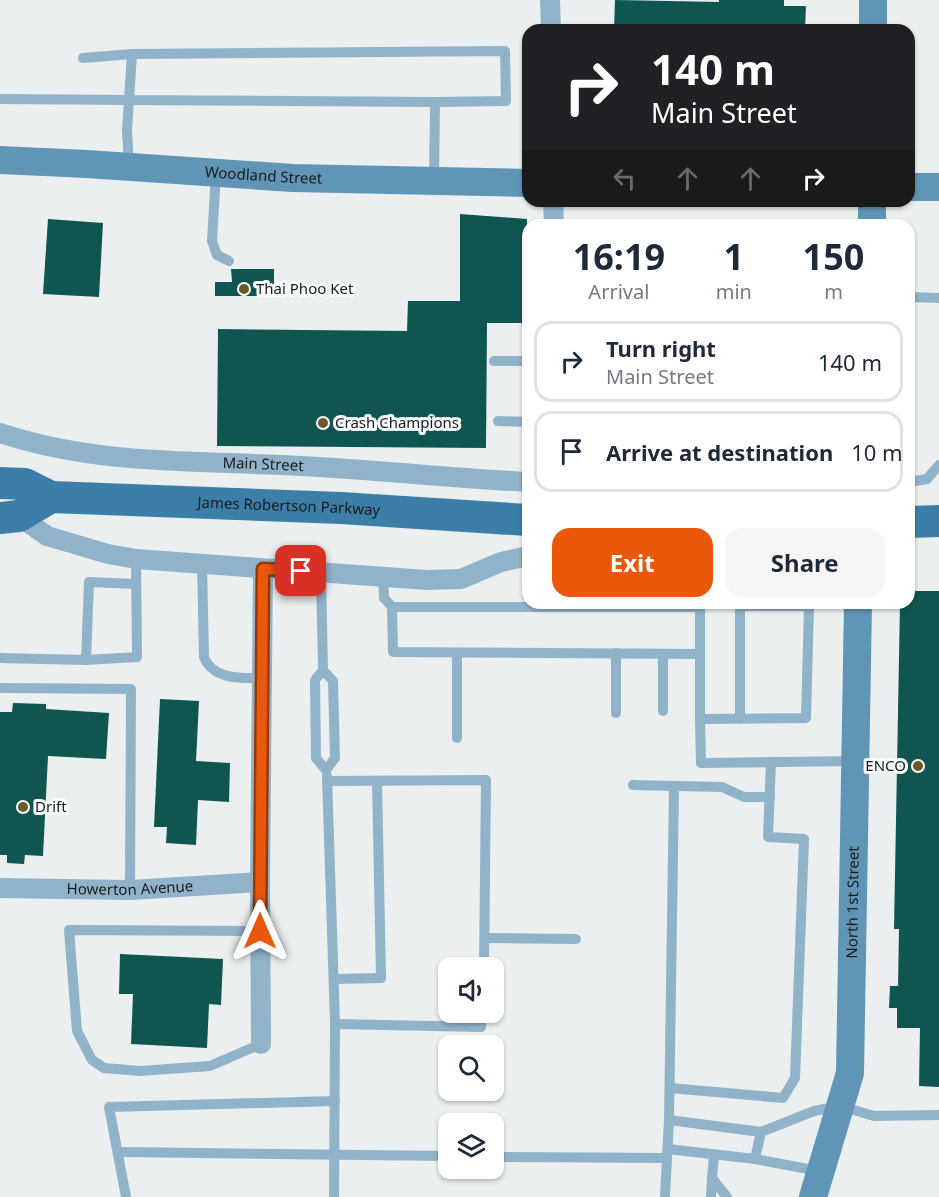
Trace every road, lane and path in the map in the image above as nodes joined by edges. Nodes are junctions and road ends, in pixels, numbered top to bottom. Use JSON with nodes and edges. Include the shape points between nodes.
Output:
{"nodes":[{"id":1,"x":550,"y":0,"type":"edge"},
{"id":2,"x":873,"y":0,"type":"edge"},
{"id":3,"x":551,"y":24,"type":"edge"},
{"id":4,"x":873,"y":24,"type":"edge"},
{"id":5,"x":132,"y":54,"type":"junction"},
{"id":6,"x":83,"y":58,"type":"dead end"},
{"id":7,"x":0,"y":99,"type":"edge"},
{"id":8,"x":129,"y":100,"type":"junction"},
{"id":9,"x":435,"y":102,"type":"junction"},
{"id":10,"x":0,"y":160,"type":"edge"},
{"id":11,"x":129,"y":166,"type":"junction"},
{"id":12,"x":216,"y":173,"type":"junction"},
{"id":13,"x":434,"y":182,"type":"junction"},
{"id":14,"x":522,"y":183,"type":"edge"},
{"id":15,"x":915,"y":187,"type":"edge"},
{"id":16,"x":939,"y":187,"type":"edge"},
{"id":17,"x":229,"y":261,"type":"dead end"},
{"id":18,"x":915,"y":297,"type":"edge"},
{"id":19,"x":939,"y":298,"type":"edge"},
{"id":20,"x":494,"y":361,"type":"dead end"},
{"id":21,"x":522,"y":361,"type":"edge"},
{"id":22,"x":498,"y":421,"type":"dead end"},
{"id":23,"x":522,"y":422,"type":"edge"},
{"id":24,"x":0,"y":433,"type":"edge"},
{"id":25,"x":939,"y":465,"type":"edge"},
{"id":26,"x":915,"y":481,"type":"edge"},
{"id":27,"x":522,"y":482,"type":"edge"},
{"id":28,"x":0,"y":483,"type":"edge"},
{"id":29,"x":51,"y":497,"type":"junction"},
{"id":30,"x":10,"y":517,"type":"edge"},
{"id":31,"x":522,"y":520,"type":"edge"},
{"id":32,"x":939,"y":521,"type":"edge"},
{"id":33,"x":915,"y":522,"type":"edge"},
{"id":34,"x":522,"y":557,"type":"edge"},
{"id":35,"x":136,"y":559,"type":"junction"},
{"id":36,"x":202,"y":564,"type":"junction"},
{"id":37,"x":263,"y":569,"type":"junction"},
{"id":38,"x":321,"y":572,"type":"junction"},
{"id":39,"x":383,"y":577,"type":"junction"},
{"id":40,"x":136,"y":584,"type":"junction"},
{"id":41,"x":392,"y":607,"type":"junction"},
{"id":42,"x":522,"y":607,"type":"edge"},
{"id":43,"x":700,"y":609,"type":"edge"},
{"id":44,"x":740,"y":609,"type":"edge"},
{"id":45,"x":809,"y":609,"type":"edge"},
{"id":46,"x":858,"y":609,"type":"edge"},
{"id":47,"x":457,"y":653,"type":"junction"},
{"id":48,"x":616,"y":654,"type":"junction"},
{"id":49,"x":663,"y":654,"type":"junction"},
{"id":50,"x":700,"y":654,"type":"junction"},
{"id":51,"x":0,"y":658,"type":"edge"},
{"id":52,"x":86,"y":660,"type":"junction"},
{"id":53,"x":323,"y":670,"type":"junction"},
{"id":54,"x":261,"y":678,"type":"junction"},
{"id":55,"x":0,"y":688,"type":"edge"},
{"id":56,"x":663,"y":711,"type":"dead end"},
{"id":57,"x":616,"y":713,"type":"dead end"},
{"id":58,"x":700,"y":719,"type":"junction"},
{"id":59,"x":740,"y":719,"type":"junction"},
{"id":60,"x":457,"y":738,"type":"dead end"},
{"id":61,"x":856,"y":761,"type":"junction"},
{"id":62,"x":771,"y":762,"type":"junction"},
{"id":63,"x":326,"y":770,"type":"junction"},
{"id":64,"x":329,"y":781,"type":"junction"},
{"id":65,"x":377,"y":781,"type":"junction"},
{"id":66,"x":633,"y":785,"type":"dead end"},
{"id":67,"x":674,"y":786,"type":"junction"},
{"id":68,"x":770,"y":797,"type":"junction"},
{"id":69,"x":260,"y":882,"type":"junction"},
{"id":70,"x":0,"y":888,"type":"edge"},
{"id":71,"x":130,"y":890,"type":"junction"},
{"id":72,"x":260,"y":931,"type":"junction"},
{"id":73,"x":485,"y":938,"type":"junction"},
{"id":74,"x":576,"y":939,"type":"dead end"},
{"id":75,"x":484,"y":957,"type":"edge"},
{"id":76,"x":334,"y":979,"type":"junction"},
{"id":77,"x":481,"y":1023,"type":"edge"},
{"id":78,"x":335,"y":1024,"type":"junction"},
{"id":79,"x":261,"y":1044,"type":"joint"},
{"id":80,"x":670,"y":1088,"type":"junction"},
{"id":81,"x":335,"y":1101,"type":"junction"},
{"id":82,"x":840,"y":1106,"type":"junction"},
{"id":83,"x":939,"y":1115,"type":"edge"},
{"id":84,"x":669,"y":1120,"type":"junction"},
{"id":85,"x":761,"y":1132,"type":"junction"},
{"id":86,"x":118,"y":1152,"type":"junction"},
{"id":87,"x":334,"y":1154,"type":"junction"},
{"id":88,"x":668,"y":1154,"type":"junction"},
{"id":89,"x":438,"y":1156,"type":"edge"},
{"id":90,"x":714,"y":1156,"type":"junction"},
{"id":91,"x":504,"y":1157,"type":"edge"},
{"id":92,"x":755,"y":1159,"type":"junction"},
{"id":93,"x":712,"y":1178,"type":"junction"},
{"id":94,"x":817,"y":1184,"type":"edge"},
{"id":95,"x":126,"y":1197,"type":"edge"},
{"id":96,"x":334,"y":1197,"type":"edge"},
{"id":97,"x":665,"y":1197,"type":"edge"},
{"id":98,"x":711,"y":1197,"type":"edge"},
{"id":99,"x":727,"y":1197,"type":"edge"}],
"edges":[{"from":1,"to":3,"type":"street"},
{"from":2,"to":4,"type":"street"},
{"from":5,"to":6,"type":"lane"},
{"from":5,"to":8,"type":"lane"},
{"from":5,"to":9,"type":"lane","via":[[505,51],[506,101]]},
{"from":7,"to":8,"type":"lane"},
{"from":8,"to":9,"type":"lane"},
{"from":8,"to":11,"type":"lane"},
{"from":9,"to":13,"type":"lane"},
{"from":10,"to":11,"type":"street","name":"Woodland Street"},
{"from":11,"to":12,"type":"street","name":"Woodland Street"},
{"from":12,"to":13,"type":"street","name":"Woodland Street"},
{"from":12,"to":17,"type":"lane","via":[[212,241],[217,255]]},
{"from":13,"to":14,"type":"street","name":"Woodland Street"},
{"from":15,"to":16,"type":"street"},
{"from":18,"to":19,"type":"lane"},
{"from":20,"to":21,"type":"lane"},
{"from":22,"to":23,"type":"lane"},
{"from":24,"to":27,"type":"street","name":"Main Street","via":[[119,459]]},
{"from":25,"to":26,"type":"lane","via":[[927,479]]},
{"from":28,"to":29,"type":"main road","name":"James Robertson Parkway","via":[[25,484]]},
{"from":29,"to":30,"type":"main road"},
{"from":29,"to":31,"type":"main road","name":"James Robertson Parkway"},
{"from":30,"to":35,"type":"street","via":[[47,536]]},
{"from":32,"to":33,"type":"main road"},
{"from":34,"to":39,"type":"street","via":[[461,579]]},
{"from":35,"to":36,"type":"street"},
{"from":35,"to":40,"type":"lane"},
{"from":36,"to":37,"type":"street"},
{"from":36,"to":54,"type":"lane","via":[[207,665],[236,678]]},
{"from":37,"to":38,"type":"street"},
{"from":37,"to":54,"type":"street"},
{"from":38,"to":39,"type":"street"},
{"from":38,"to":53,"type":"lane"},
{"from":39,"to":41,"type":"lane","via":[[384,598]]},
{"from":40,"to":52,"type":"lane","via":[[137,657]]},
{"from":40,"to":52,"type":"lane","via":[[88,582]]},
{"from":41,"to":42,"type":"lane"},
{"from":41,"to":47,"type":"lane","via":[[393,652]]},
{"from":43,"to":50,"type":"lane"},
{"from":44,"to":59,"type":"lane"},
{"from":45,"to":59,"type":"lane","via":[[806,718]]},
{"from":46,"to":61,"type":"street","name":"North 1st Street"},
{"from":47,"to":48,"type":"lane"},
{"from":47,"to":60,"type":"lane"},
{"from":48,"to":49,"type":"lane"},
{"from":48,"to":57,"type":"lane"},
{"from":49,"to":50,"type":"lane"},
{"from":49,"to":56,"type":"lane"},
{"from":50,"to":58,"type":"lane"},
{"from":51,"to":52,"type":"lane"},
{"from":53,"to":63,"type":"lane","via":[[315,680],[316,758]]},
{"from":53,"to":63,"type":"lane","via":[[333,681],[335,758]]},
{"from":54,"to":69,"type":"street"},
{"from":55,"to":71,"type":"lane","via":[[131,689]]},
{"from":58,"to":59,"type":"lane"},
{"from":58,"to":62,"type":"lane","via":[[701,763]]},
{"from":61,"to":62,"type":"lane"},
{"from":61,"to":82,"type":"street","name":"North 1st Street","via":[[850,1073]]},
{"from":62,"to":68,"type":"lane"},
{"from":63,"to":64,"type":"lane"},
{"from":64,"to":65,"type":"lane"},
{"from":64,"to":76,"type":"lane"},
{"from":65,"to":73,"type":"lane","via":[[486,780]]},
{"from":65,"to":76,"type":"lane","via":[[381,978]]},
{"from":66,"to":67,"type":"lane"},
{"from":67,"to":68,"type":"lane","via":[[722,787],[744,796]]},
{"from":67,"to":80,"type":"lane"},
{"from":68,"to":80,"type":"lane","via":[[768,837],[804,838],[795,1078],[783,1098]]},
{"from":69,"to":71,"type":"street","name":"Howerton Avenue"},
{"from":69,"to":72,"type":"street"},
{"from":70,"to":71,"type":"street","name":"Howerton Avenue"},
{"from":72,"to":79,"type":"street"},
{"from":72,"to":79,"type":"lane","via":[[69,930],[77,1031],[92,1060],[104,1068],[140,1071],[210,1066]]},
{"from":73,"to":74,"type":"lane"},
{"from":73,"to":75,"type":"lane"},
{"from":76,"to":78,"type":"lane"},
{"from":77,"to":78,"type":"lane","via":[[481,1027]]},
{"from":78,"to":81,"type":"lane"},
{"from":80,"to":84,"type":"lane"},
{"from":81,"to":86,"type":"lane","via":[[109,1107]]},
{"from":81,"to":87,"type":"lane"},
{"from":82,"to":83,"type":"lane","via":[[874,1116]]},
{"from":82,"to":85,"type":"lane","via":[[814,1111]]},
{"from":82,"to":94,"type":"street","name":"North 1st Street"},
{"from":84,"to":85,"type":"lane"},
{"from":84,"to":88,"type":"lane"},
{"from":85,"to":92,"type":"lane"},
{"from":86,"to":87,"type":"lane"},
{"from":86,"to":95,"type":"lane"},
{"from":87,"to":89,"type":"lane"},
{"from":87,"to":96,"type":"lane"},
{"from":88,"to":90,"type":"lane"},
{"from":88,"to":91,"type":"lane"},
{"from":88,"to":97,"type":"lane"},
{"from":90,"to":92,"type":"lane"},
{"from":90,"to":93,"type":"lane"},
{"from":92,"to":94,"type":"lane"},
{"from":93,"to":98,"type":"lane"},
{"from":93,"to":99,"type":"lane"}]}
